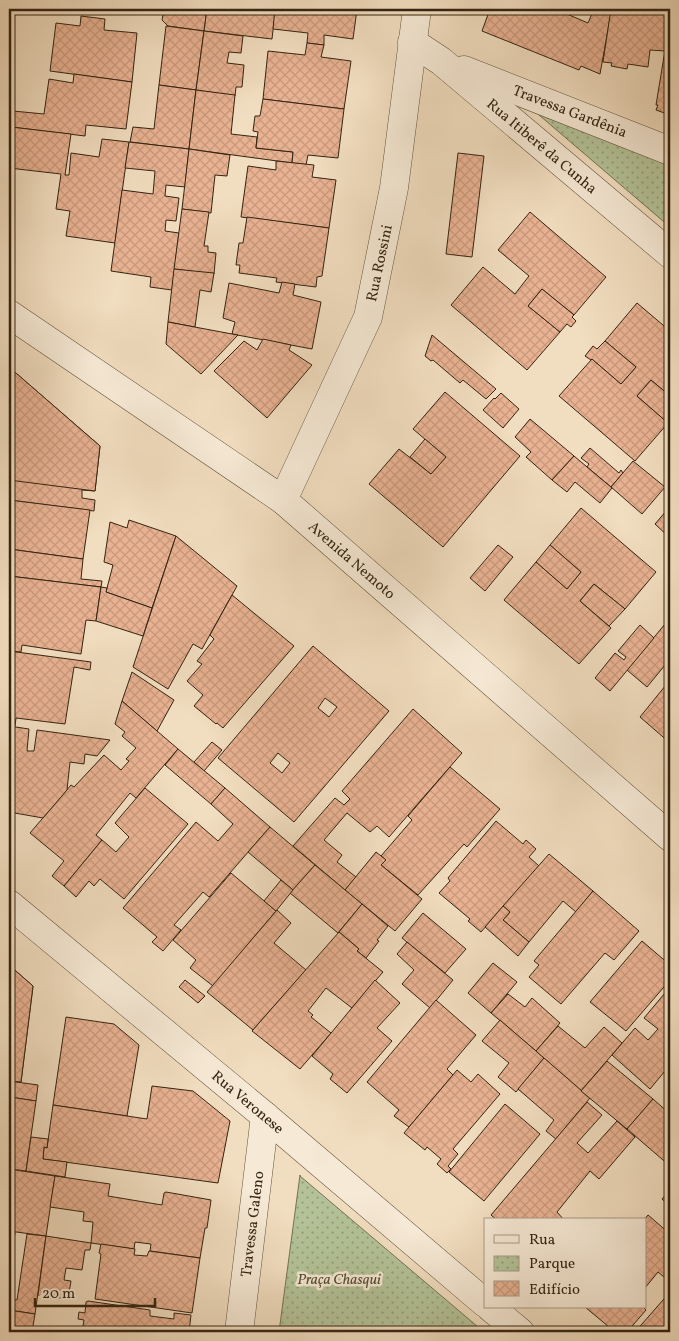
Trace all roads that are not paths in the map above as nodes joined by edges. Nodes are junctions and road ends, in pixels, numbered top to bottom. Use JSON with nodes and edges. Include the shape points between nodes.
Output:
{"nodes":[{"id":1,"x":417,"y":9,"type":"edge"},
{"id":2,"x":412,"y":42,"type":"junction"},
{"id":3,"x":441,"y":61,"type":"junction"},
{"id":4,"x":670,"y":151,"type":"edge"},
{"id":5,"x":670,"y":254,"type":"edge"},
{"id":6,"x":9,"y":314,"type":"edge"},
{"id":7,"x":283,"y":500,"type":"junction"},
{"id":8,"x":670,"y":838,"type":"edge"},
{"id":9,"x":9,"y":904,"type":"edge"},
{"id":10,"x":265,"y":1116,"type":"junction"},
{"id":11,"x":484,"y":1302,"type":"edge"},
{"id":12,"x":491,"y":1308,"type":"edge"},
{"id":13,"x":239,"y":1332,"type":"edge"},
{"id":14,"x":520,"y":1332,"type":"edge"}],
"edges":[{"from":1,"to":2,"type":"street","name":"Rua Rossini"},
{"from":2,"to":3,"type":"street","name":"Rua Itiberê da Cunha"},
{"from":2,"to":7,"type":"street","name":"Rua Rossini","via":[[394,188],[368,317]]},
{"from":3,"to":4,"type":"street","name":"Travessa Gardênia"},
{"from":3,"to":5,"type":"street","name":"Rua Itiberê da Cunha"},
{"from":6,"to":7,"type":"street","name":"Avenida Nemoto"},
{"from":7,"to":8,"type":"street","name":"Avenida Nemoto"},
{"from":9,"to":10,"type":"street","name":"Rua Veronese"},
{"from":10,"to":11,"type":"street","name":"Rua Veronese"},
{"from":10,"to":13,"type":"street","name":"Travessa Galeno"},
{"from":12,"to":14,"type":"street"}]}
